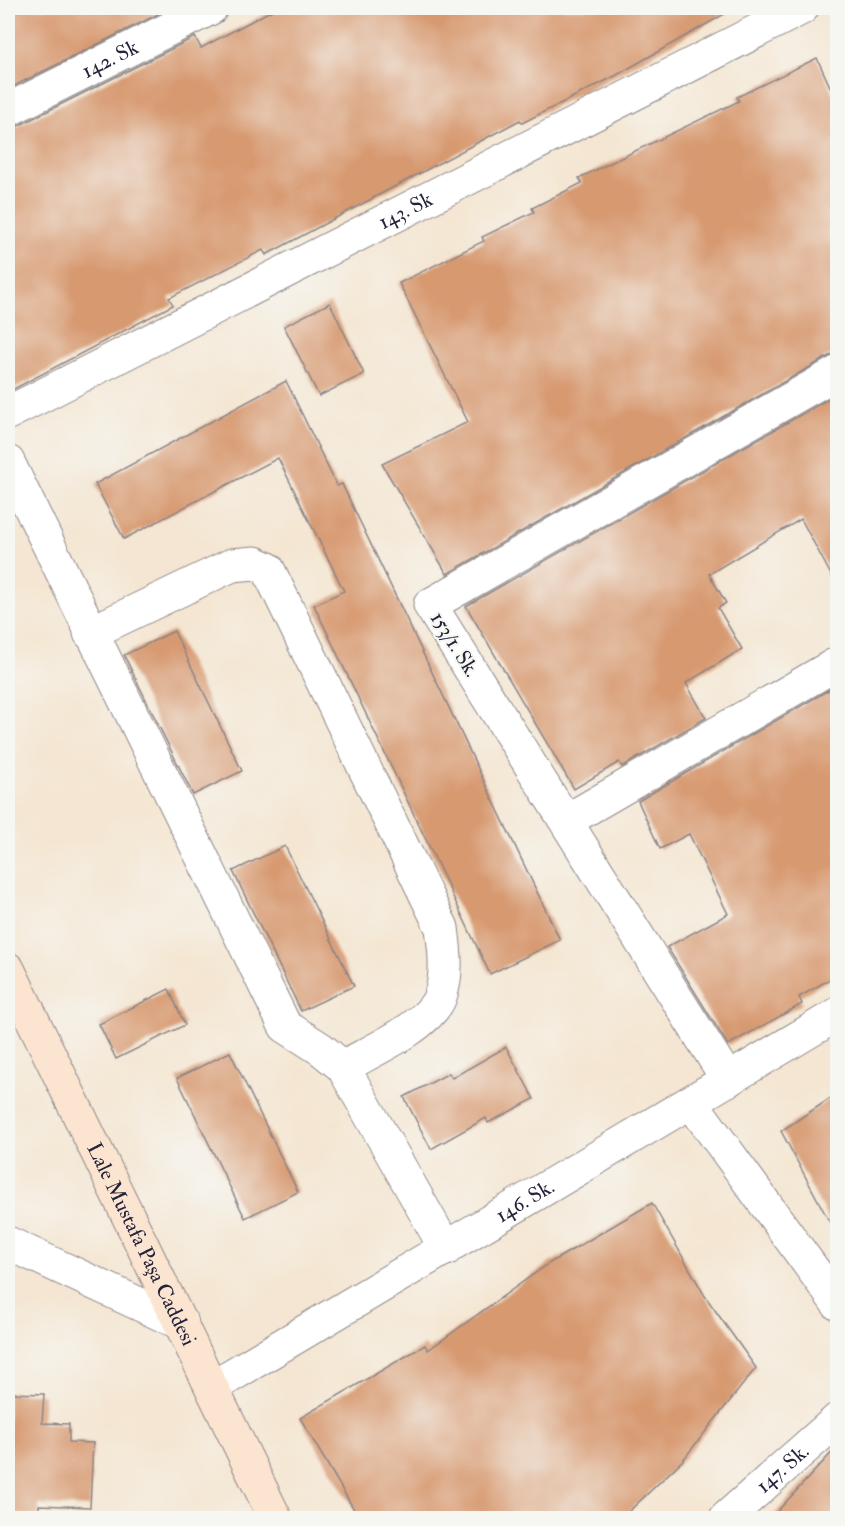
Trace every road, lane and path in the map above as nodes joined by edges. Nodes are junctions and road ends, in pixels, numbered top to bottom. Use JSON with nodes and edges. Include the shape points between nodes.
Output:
{"nodes":[{"id":1,"x":211,"y":8,"type":"edge"},
{"id":2,"x":802,"y":8,"type":"edge"},
{"id":3,"x":8,"y":110,"type":"edge"},
{"id":4,"x":837,"y":372,"type":"edge"},
{"id":5,"x":8,"y":413,"type":"edge"},
{"id":6,"x":8,"y":462,"type":"edge"},
{"id":7,"x":90,"y":633,"type":"junction"},
{"id":8,"x":837,"y":663,"type":"edge"},
{"id":9,"x":566,"y":821,"type":"junction"},
{"id":10,"x":8,"y":969,"type":"edge"},
{"id":11,"x":837,"y":1014,"type":"edge"},
{"id":12,"x":344,"y":1067,"type":"junction"},
{"id":13,"x":728,"y":1080,"type":"junction"},
{"id":14,"x":691,"y":1102,"type":"junction"},
{"id":15,"x":8,"y":1243,"type":"edge"},
{"id":16,"x":446,"y":1249,"type":"junction"},
{"id":17,"x":837,"y":1304,"type":"edge"},
{"id":18,"x":182,"y":1324,"type":"junction"},
{"id":19,"x":212,"y":1388,"type":"junction"},
{"id":20,"x":837,"y":1419,"type":"edge"},
{"id":21,"x":275,"y":1518,"type":"edge"},
{"id":22,"x":726,"y":1518,"type":"edge"}],
"edges":[{"from":1,"to":3,"type":"street","name":"142. Sk"},
{"from":2,"to":5,"type":"street","name":"143. Sk"},
{"from":4,"to":9,"type":"street","name":"153/1. Sk.","via":[[430,605]]},
{"from":6,"to":7,"type":"street"},
{"from":7,"to":12,"type":"street","via":[[285,1026]]},
{"from":7,"to":12,"type":"street","via":[[232,565],[255,564],[268,569],[442,928],[446,963],[439,998],[424,1019]]},
{"from":8,"to":9,"type":"street"},
{"from":9,"to":13,"type":"street","name":"153/1. Sk."},
{"from":10,"to":18,"type":"street","name":"Lale Mustafa Paşa Caddesi"},
{"from":11,"to":13,"type":"street","name":"146. Sk."},
{"from":12,"to":16,"type":"street"},
{"from":13,"to":14,"type":"street","name":"146. Sk."},
{"from":14,"to":16,"type":"street","name":"146. Sk."},
{"from":14,"to":17,"type":"street"},
{"from":15,"to":18,"type":"street"},
{"from":16,"to":19,"type":"street","name":"146. Sk."},
{"from":18,"to":19,"type":"street","name":"Lale Mustafa Paşa Caddesi"},
{"from":19,"to":21,"type":"street","name":"Lale Mustafa Paşa Caddesi"},
{"from":20,"to":22,"type":"street","name":"147. Sk."}]}
